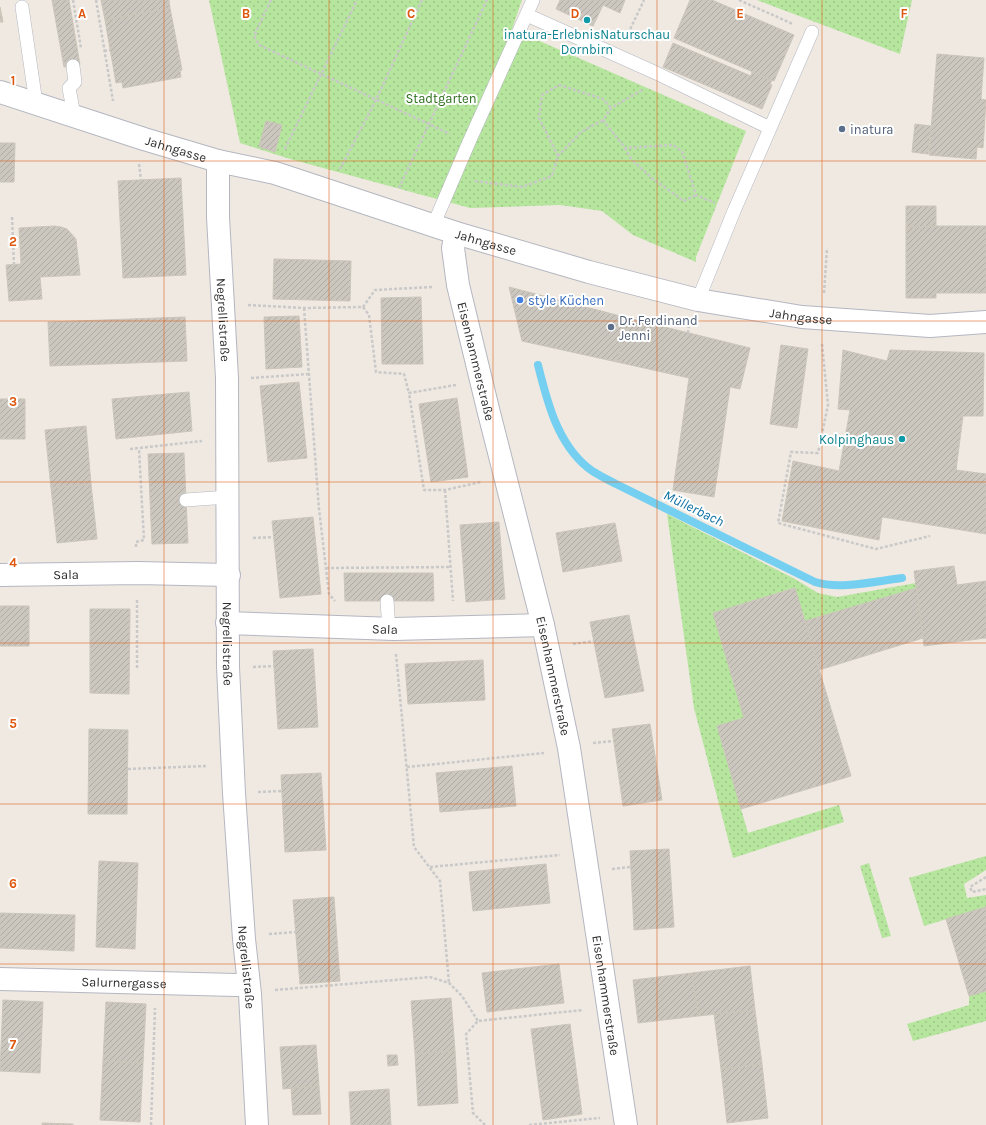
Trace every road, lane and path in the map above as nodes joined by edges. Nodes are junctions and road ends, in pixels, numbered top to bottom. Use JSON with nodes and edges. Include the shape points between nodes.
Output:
{"nodes":[{"id":1,"x":96,"y":0,"type":"edge"},
{"id":2,"x":271,"y":0,"type":"edge"},
{"id":3,"x":357,"y":0,"type":"edge"},
{"id":4,"x":422,"y":0,"type":"edge"},
{"id":5,"x":487,"y":0,"type":"edge"},
{"id":6,"x":533,"y":0,"type":"edge"},
{"id":7,"x":644,"y":0,"type":"edge"},
{"id":8,"x":739,"y":0,"type":"edge"},
{"id":9,"x":22,"y":7,"type":"dead end"},
{"id":10,"x":526,"y":15,"type":"junction"},
{"id":11,"x":812,"y":32,"type":"joint"},
{"id":12,"x":110,"y":50,"type":"dead end"},
{"id":13,"x":104,"y":51,"type":"junction"},
{"id":14,"x":618,"y":56,"type":"junction"},
{"id":15,"x":73,"y":66,"type":"dead end"},
{"id":16,"x":654,"y":72,"type":"junction"},
{"id":17,"x":322,"y":74,"type":"junction"},
{"id":18,"x":0,"y":92,"type":"edge"},
{"id":19,"x":376,"y":100,"type":"junction"},
{"id":20,"x":36,"y":103,"type":"junction"},
{"id":21,"x":611,"y":108,"type":"junction"},
{"id":22,"x":74,"y":115,"type":"junction"},
{"id":23,"x":603,"y":120,"type":"junction"},
{"id":24,"x":429,"y":125,"type":"junction"},
{"id":25,"x":770,"y":128,"type":"junction"},
{"id":26,"x":118,"y":130,"type":"junction"},
{"id":27,"x":469,"y":142,"type":"junction"},
{"id":28,"x":625,"y":148,"type":"junction"},
{"id":29,"x":285,"y":149,"type":"dead end"},
{"id":30,"x":558,"y":156,"type":"junction"},
{"id":31,"x":218,"y":161,"type":"junction"},
{"id":32,"x":340,"y":170,"type":"dead end"},
{"id":33,"x":453,"y":179,"type":"junction"},
{"id":34,"x":396,"y":194,"type":"dead end"},
{"id":35,"x":696,"y":195,"type":"junction"},
{"id":36,"x":734,"y":211,"type":"junction"},
{"id":37,"x":12,"y":217,"type":"dead end"},
{"id":38,"x":433,"y":226,"type":"junction"},
{"id":39,"x":456,"y":233,"type":"junction"},
{"id":40,"x":827,"y":248,"type":"dead end"},
{"id":41,"x":14,"y":265,"type":"dead end"},
{"id":42,"x":458,"y":286,"type":"junction"},
{"id":43,"x":824,"y":294,"type":"dead end"},
{"id":44,"x":698,"y":300,"type":"junction"},
{"id":45,"x":244,"y":305,"type":"dead end"},
{"id":46,"x":363,"y":307,"type":"junction"},
{"id":47,"x":304,"y":308,"type":"junction"},
{"id":48,"x":986,"y":322,"type":"edge"},
{"id":49,"x":689,"y":323,"type":"dead end"},
{"id":50,"x":688,"y":333,"type":"dead end"},
{"id":51,"x":822,"y":343,"type":"dead end"},
{"id":52,"x":309,"y":374,"type":"junction"},
{"id":53,"x":247,"y":378,"type":"dead end"},
{"id":54,"x":481,"y":381,"type":"junction"},
{"id":55,"x":409,"y":393,"type":"junction"},
{"id":56,"x":204,"y":441,"type":"dead end"},
{"id":57,"x":130,"y":449,"type":"dead end"},
{"id":58,"x":139,"y":449,"type":"junction"},
{"id":59,"x":505,"y":477,"type":"junction"},
{"id":60,"x":445,"y":490,"type":"junction"},
{"id":61,"x":228,"y":497,"type":"junction"},
{"id":62,"x":186,"y":500,"type":"dead end"},
{"id":63,"x":930,"y":536,"type":"dead end"},
{"id":64,"x":274,"y":537,"type":"dead end"},
{"id":65,"x":264,"y":538,"type":"dead end"},
{"id":66,"x":451,"y":566,"type":"junction"},
{"id":67,"x":326,"y":568,"type":"junction"},
{"id":68,"x":138,"y":573,"type":"junction"},
{"id":69,"x":0,"y":575,"type":"edge"},
{"id":70,"x":229,"y":575,"type":"junction"},
{"id":71,"x":387,"y":601,"type":"dead end"},
{"id":72,"x":227,"y":623,"type":"junction"},
{"id":73,"x":543,"y":625,"type":"junction"},
{"id":74,"x":357,"y":628,"type":"junction"},
{"id":75,"x":455,"y":628,"type":"junction"},
{"id":76,"x":391,"y":629,"type":"junction"},
{"id":77,"x":594,"y":641,"type":"dead end"},
{"id":78,"x":566,"y":645,"type":"dead end"},
{"id":79,"x":137,"y":668,"type":"dead end"},
{"id":80,"x":613,"y":741,"type":"dead end"},
{"id":81,"x":587,"y":744,"type":"dead end"},
{"id":82,"x":546,"y":753,"type":"dead end"},
{"id":83,"x":233,"y":766,"type":"junction"},
{"id":84,"x":407,"y":766,"type":"junction"},
{"id":85,"x":128,"y":769,"type":"dead end"},
{"id":86,"x":560,"y":855,"type":"dead end"},
{"id":87,"x":429,"y":867,"type":"junction"},
{"id":88,"x":986,"y":877,"type":"edge"},
{"id":89,"x":986,"y":889,"type":"edge"},
{"id":90,"x":296,"y":932,"type":"dead end"},
{"id":91,"x":283,"y":933,"type":"dead end"},
{"id":92,"x":0,"y":979,"type":"edge"},
{"id":93,"x":155,"y":983,"type":"junction"},
{"id":94,"x":449,"y":983,"type":"junction"},
{"id":95,"x":248,"y":984,"type":"junction"},
{"id":96,"x":270,"y":990,"type":"dead end"},
{"id":97,"x":588,"y":1010,"type":"dead end"},
{"id":98,"x":478,"y":1021,"type":"junction"},
{"id":99,"x":603,"y":1118,"type":"dead end"},
{"id":100,"x":151,"y":1125,"type":"edge"},
{"id":101,"x":257,"y":1125,"type":"edge"},
{"id":102,"x":485,"y":1125,"type":"edge"},
{"id":103,"x":529,"y":1125,"type":"edge"},
{"id":104,"x":626,"y":1125,"type":"edge"}],
"edges":[{"from":1,"to":13,"type":"path"},
{"from":2,"to":17,"type":"path","via":[[254,36],[258,45]]},
{"from":3,"to":17,"type":"path"},
{"from":4,"to":19,"type":"path"},
{"from":5,"to":24,"type":"path"},
{"from":6,"to":10,"type":"lane"},
{"from":7,"to":14,"type":"path"},
{"from":8,"to":11,"type":"path"},
{"from":9,"to":20,"type":"lane"},
{"from":10,"to":14,"type":"lane"},
{"from":10,"to":27,"type":"lane"},
{"from":11,"to":25,"type":"lane"},
{"from":12,"to":13,"type":"path"},
{"from":13,"to":26,"type":"path"},
{"from":14,"to":16,"type":"lane"},
{"from":15,"to":22,"type":"lane","via":[[75,82],[69,88]]},
{"from":16,"to":21,"type":"path","via":[[647,86]]},
{"from":16,"to":25,"type":"lane"},
{"from":17,"to":19,"type":"path"},
{"from":17,"to":29,"type":"path"},
{"from":18,"to":20,"type":"street","name":"Jahngasse"},
{"from":19,"to":24,"type":"path"},
{"from":19,"to":32,"type":"path"},
{"from":20,"to":22,"type":"street","name":"Jahngasse"},
{"from":21,"to":23,"type":"path"},
{"from":21,"to":30,"type":"path","via":[[603,100],[559,85],[542,95],[539,118]]},
{"from":22,"to":26,"type":"street","name":"Jahngasse"},
{"from":23,"to":28,"type":"path"},
{"from":23,"to":30,"type":"path","via":[[581,132]]},
{"from":24,"to":27,"type":"path"},
{"from":24,"to":34,"type":"path"},
{"from":25,"to":36,"type":"lane"},
{"from":26,"to":31,"type":"street","name":"Jahngasse"},
{"from":27,"to":33,"type":"lane"},
{"from":28,"to":35,"type":"path","via":[[632,160],[653,179],[684,201]]},
{"from":28,"to":35,"type":"path","via":[[673,145],[682,151]]},
{"from":30,"to":33,"type":"path","via":[[552,176],[522,187]]},
{"from":31,"to":38,"type":"street","name":"Jahngasse","via":[[276,173]]},
{"from":31,"to":61,"type":"street","name":"Negrellistraße","via":[[218,217],[227,378]]},
{"from":33,"to":38,"type":"lane"},
{"from":35,"to":36,"type":"path"},
{"from":36,"to":44,"type":"lane"},
{"from":37,"to":41,"type":"path"},
{"from":38,"to":39,"type":"street","name":"Jahngasse"},
{"from":39,"to":42,"type":"street","name":"Eisenhammerstraße","via":[[453,248]]},
{"from":39,"to":44,"type":"street","name":"Jahngasse","via":[[589,272]]},
{"from":40,"to":43,"type":"path"},
{"from":42,"to":46,"type":"path","via":[[375,290]]},
{"from":42,"to":54,"type":"street","name":"Eisenhammerstraße"},
{"from":44,"to":48,"type":"street","name":"Jahngasse","via":[[802,316],[930,326]]},
{"from":45,"to":47,"type":"path"},
{"from":46,"to":47,"type":"path"},
{"from":46,"to":55,"type":"path","via":[[369,315],[376,372],[404,374]]},
{"from":47,"to":52,"type":"path"},
{"from":49,"to":50,"type":"path"},
{"from":51,"to":63,"type":"path","via":[[828,405],[818,453],[791,452],[778,523],[876,548]]},
{"from":52,"to":53,"type":"path"},
{"from":52,"to":67,"type":"path"},
{"from":54,"to":55,"type":"path"},
{"from":54,"to":59,"type":"street","name":"Eisenhammerstraße"},
{"from":55,"to":60,"type":"path","via":[[424,490]]},
{"from":56,"to":58,"type":"path"},
{"from":57,"to":58,"type":"path"},
{"from":58,"to":68,"type":"path","via":[[144,540],[136,542]]},
{"from":59,"to":60,"type":"path"},
{"from":59,"to":73,"type":"street","name":"Eisenhammerstraße"},
{"from":60,"to":66,"type":"path"},
{"from":61,"to":62,"type":"lane"},
{"from":61,"to":70,"type":"street","name":"Negrellistraße"},
{"from":64,"to":65,"type":"path"},
{"from":66,"to":67,"type":"path"},
{"from":66,"to":75,"type":"path"},
{"from":67,"to":74,"type":"path","via":[[329,594]]},
{"from":68,"to":69,"type":"street","name":"Sala"},
{"from":68,"to":70,"type":"street","name":"Sala"},
{"from":68,"to":79,"type":"path"},
{"from":70,"to":72,"type":"street","name":"Negrellistraße"},
{"from":71,"to":76,"type":"lane"},
{"from":72,"to":74,"type":"street","name":"Sala"},
{"from":72,"to":83,"type":"street","name":"Negrellistraße"},
{"from":73,"to":75,"type":"street","name":"Sala"},
{"from":73,"to":104,"type":"street","name":"Eisenhammerstraße","via":[[569,748]]},
{"from":74,"to":76,"type":"street","name":"Sala"},
{"from":75,"to":76,"type":"street","name":"Sala"},
{"from":76,"to":84,"type":"path"},
{"from":77,"to":78,"type":"path"},
{"from":80,"to":81,"type":"path"},
{"from":82,"to":84,"type":"path"},
{"from":83,"to":85,"type":"path"},
{"from":83,"to":95,"type":"street","name":"Negrellistraße"},
{"from":84,"to":87,"type":"path","via":[[414,847]]},
{"from":86,"to":87,"type":"path"},
{"from":87,"to":94,"type":"path","via":[[440,881]]},
{"from":88,"to":89,"type":"path","via":[[970,887],[972,892]]},
{"from":90,"to":91,"type":"path"},
{"from":92,"to":93,"type":"street","name":"Salurnergasse"},
{"from":93,"to":95,"type":"street","name":"Salurnergasse"},
{"from":93,"to":100,"type":"path"},
{"from":94,"to":96,"type":"path","via":[[430,977]]},
{"from":94,"to":98,"type":"path","via":[[462,996]]},
{"from":95,"to":101,"type":"street","name":"Negrellistraße"},
{"from":97,"to":98,"type":"path"},
{"from":98,"to":102,"type":"path","via":[[466,1034],[473,1113]]},
{"from":99,"to":103,"type":"path"}]}
